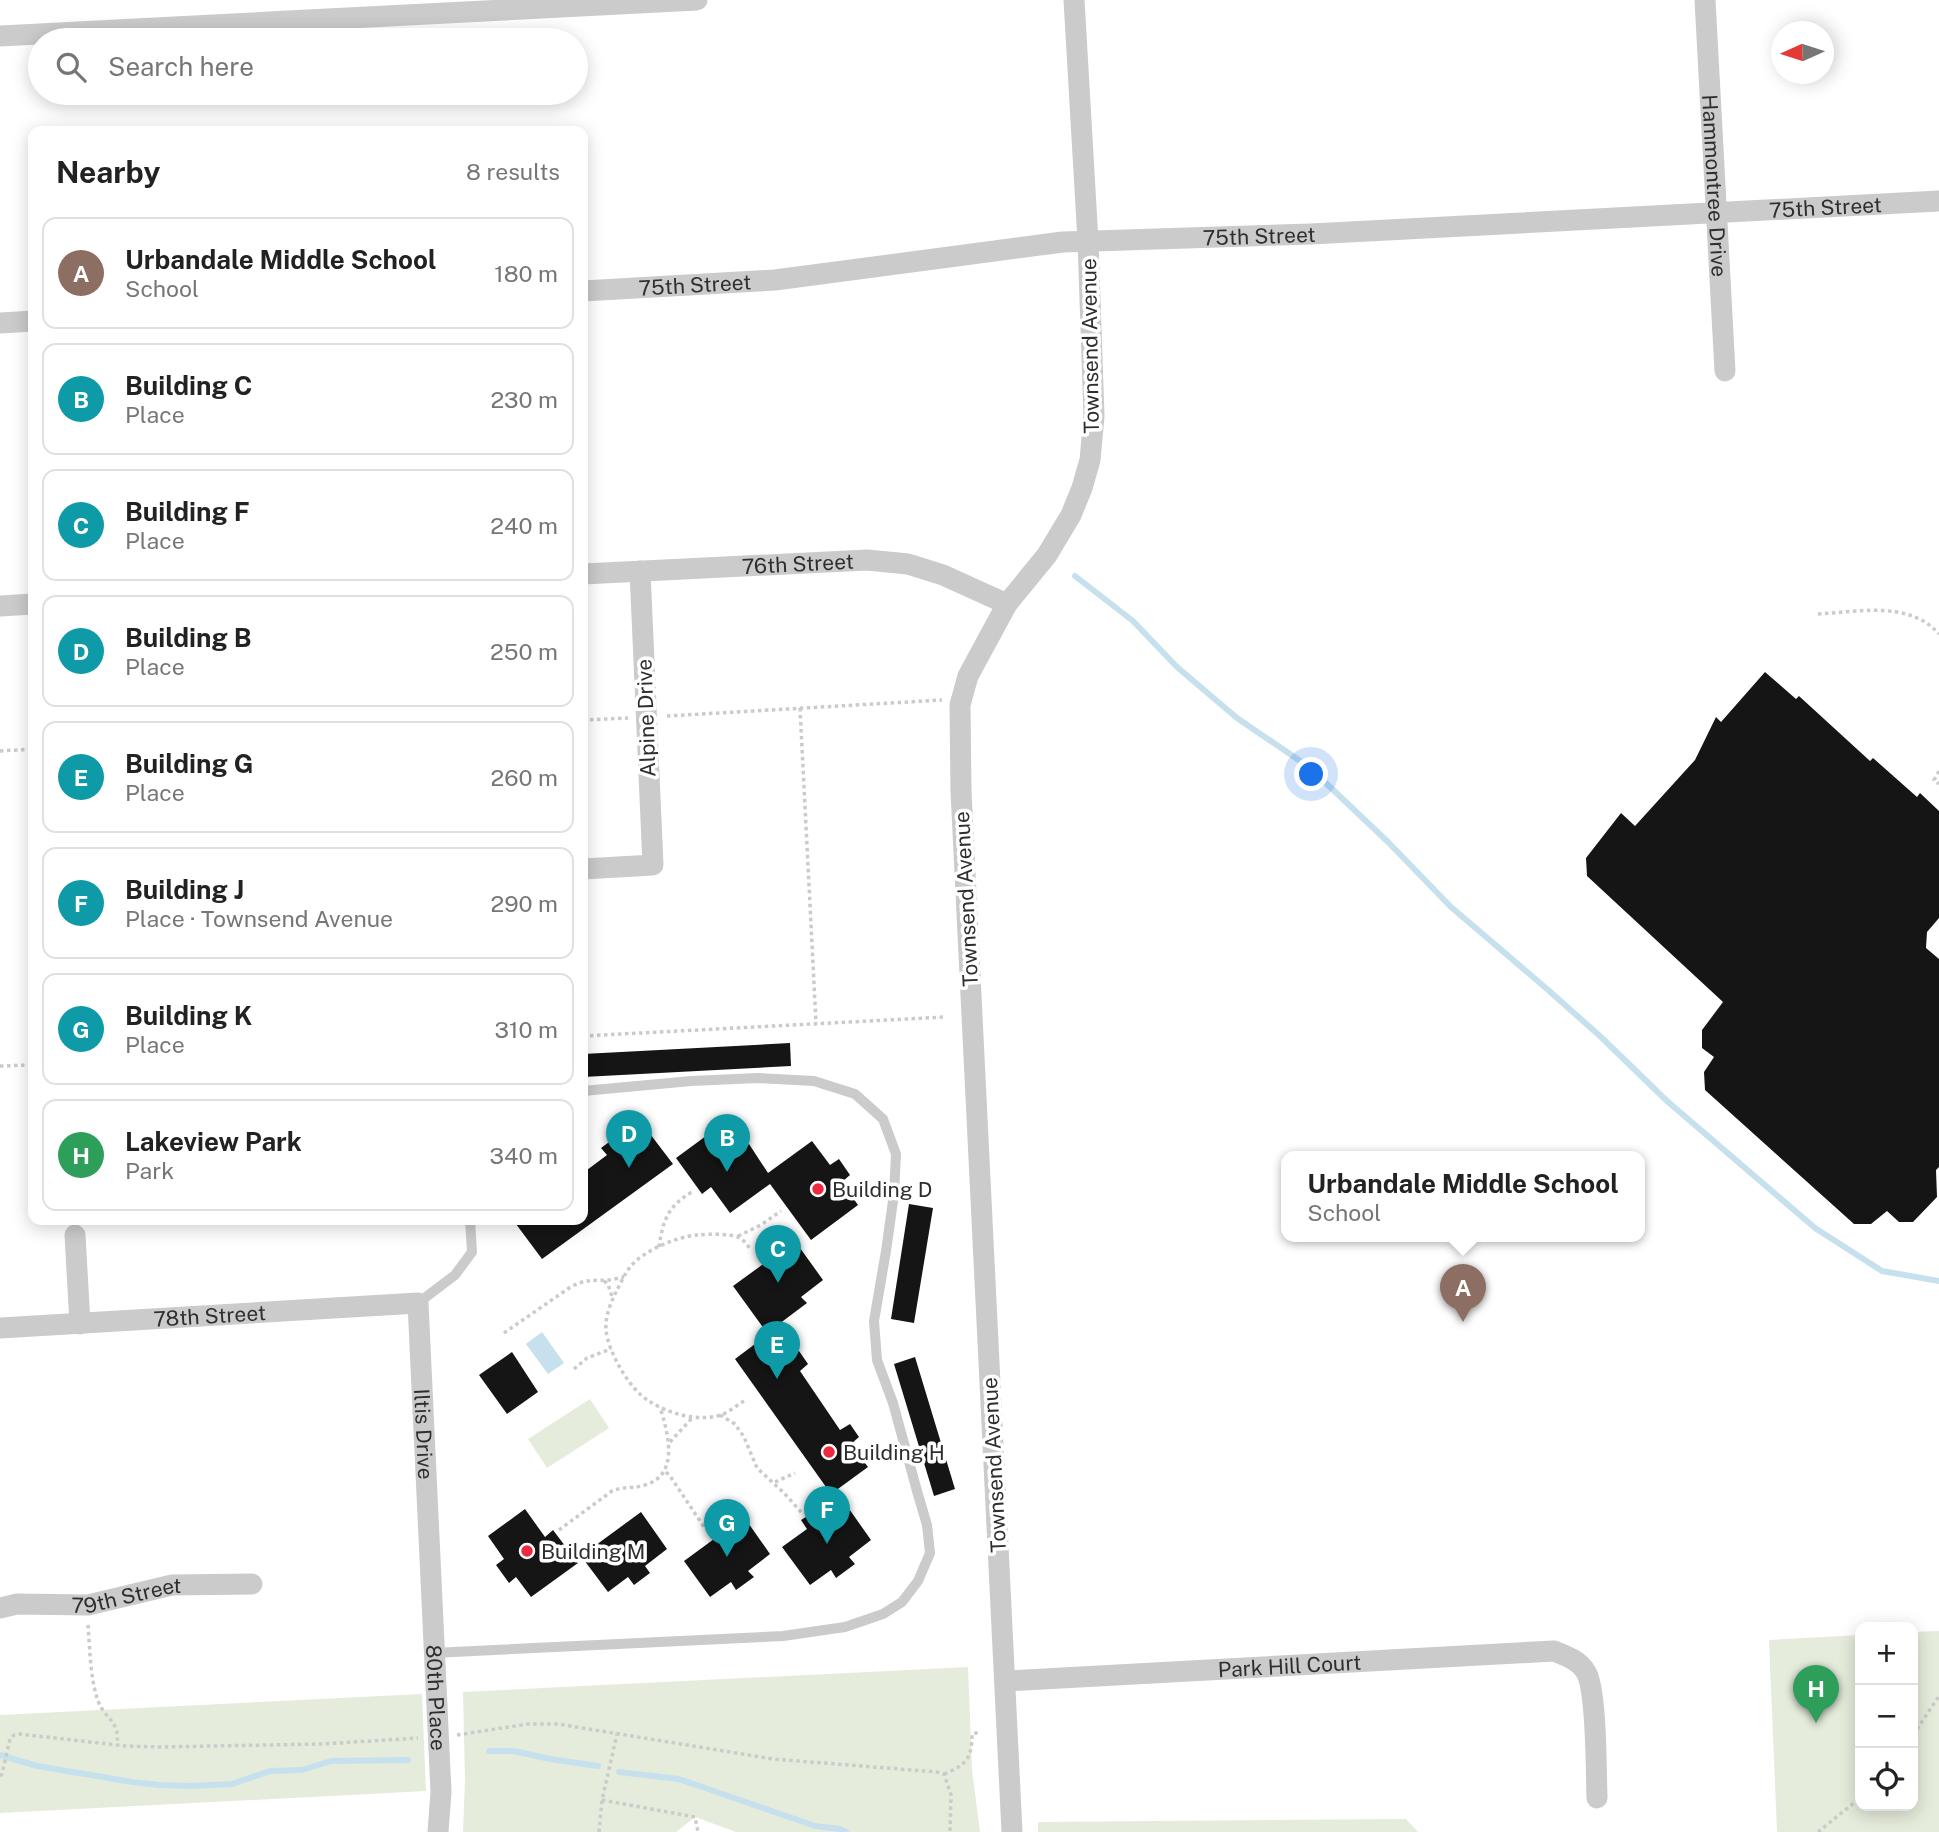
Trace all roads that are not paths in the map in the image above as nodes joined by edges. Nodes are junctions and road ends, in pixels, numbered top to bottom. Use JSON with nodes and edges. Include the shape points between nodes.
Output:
{"nodes":[{"id":1,"x":697,"y":0,"type":"edge"},
{"id":2,"x":1074,"y":0,"type":"edge"},
{"id":3,"x":1705,"y":0,"type":"edge"},
{"id":4,"x":155,"y":28,"type":"edge"},
{"id":5,"x":28,"y":35,"type":"edge"},
{"id":6,"x":0,"y":36,"type":"edge"},
{"id":7,"x":1939,"y":201,"type":"edge"},
{"id":8,"x":1717,"y":212,"type":"junction"},
{"id":9,"x":1088,"y":241,"type":"junction"},
{"id":10,"x":588,"y":291,"type":"edge"},
{"id":11,"x":28,"y":321,"type":"edge"},
{"id":12,"x":0,"y":323,"type":"edge"},
{"id":13,"x":1725,"y":371,"type":"dead end"},
{"id":14,"x":640,"y":571,"type":"junction"},
{"id":15,"x":588,"y":574,"type":"edge"},
{"id":16,"x":28,"y":604,"type":"edge"},
{"id":17,"x":1007,"y":604,"type":"junction"},
{"id":18,"x":0,"y":606,"type":"edge"},
{"id":19,"x":588,"y":869,"type":"edge"},
{"id":20,"x":588,"y":1091,"type":"edge"},
{"id":21,"x":470,"y":1225,"type":"edge"},
{"id":22,"x":75,"y":1235,"type":"dead end"},
{"id":23,"x":418,"y":1303,"type":"junction"},
{"id":24,"x":80,"y":1324,"type":"junction"},
{"id":25,"x":0,"y":1328,"type":"edge"},
{"id":26,"x":429,"y":1564,"type":"joint"},
{"id":27,"x":251,"y":1584,"type":"dead end"},
{"id":28,"x":0,"y":1608,"type":"edge"},
{"id":29,"x":433,"y":1653,"type":"junction"},
{"id":30,"x":1005,"y":1681,"type":"junction"},
{"id":31,"x":1597,"y":1798,"type":"dead end"},
{"id":32,"x":438,"y":1832,"type":"edge"},
{"id":33,"x":1012,"y":1832,"type":"edge"}],
"edges":[{"from":1,"to":4,"type":"street"},
{"from":2,"to":9,"type":"street","name":"Townsend Avenue"},
{"from":3,"to":8,"type":"street","name":"Hammontree Drive"},
{"from":5,"to":6,"type":"street"},
{"from":7,"to":8,"type":"street","name":"75th Street"},
{"from":8,"to":9,"type":"street","name":"75th Street"},
{"from":8,"to":13,"type":"street","name":"Hammontree Drive"},
{"from":9,"to":10,"type":"street","name":"75th Street","via":[[775,280]]},
{"from":9,"to":17,"type":"street","name":"Townsend Avenue","via":[[1094,416],[1090,460],[1065,525]]},
{"from":11,"to":12,"type":"street"},
{"from":14,"to":15,"type":"street","name":"76th Street"},
{"from":14,"to":17,"type":"street","name":"76th Street","via":[[867,560],[931,571]]},
{"from":14,"to":19,"type":"street","name":"Alpine Drive","via":[[653,865]]},
{"from":16,"to":18,"type":"street"},
{"from":17,"to":30,"type":"street","name":"Townsend Avenue","via":[[968,676],[960,740]]},
{"from":20,"to":29,"type":"lane","via":[[704,1081],[814,1081],[855,1094],[883,1119],[896,1154],[874,1321],[877,1360],[927,1525],[930,1553],[902,1602],[845,1627],[720,1640]]},
{"from":21,"to":23,"type":"lane","via":[[472,1252],[455,1275]]},
{"from":22,"to":24,"type":"street"},
{"from":23,"to":24,"type":"street","name":"78th Street"},
{"from":23,"to":26,"type":"street","name":"Iltis Drive"},
{"from":24,"to":25,"type":"street","name":"78th Street"},
{"from":26,"to":29,"type":"street","name":"80th Place"},
{"from":27,"to":28,"type":"street","name":"79th Street","via":[[172,1585],[87,1605]]},
{"from":29,"to":32,"type":"street","name":"80th Place","via":[[441,1791]]},
{"from":30,"to":31,"type":"street","name":"Park Hill Court","via":[[1554,1651],[1573,1658],[1586,1672],[1592,1691]]},
{"from":30,"to":33,"type":"street","name":"Townsend Avenue"}]}
